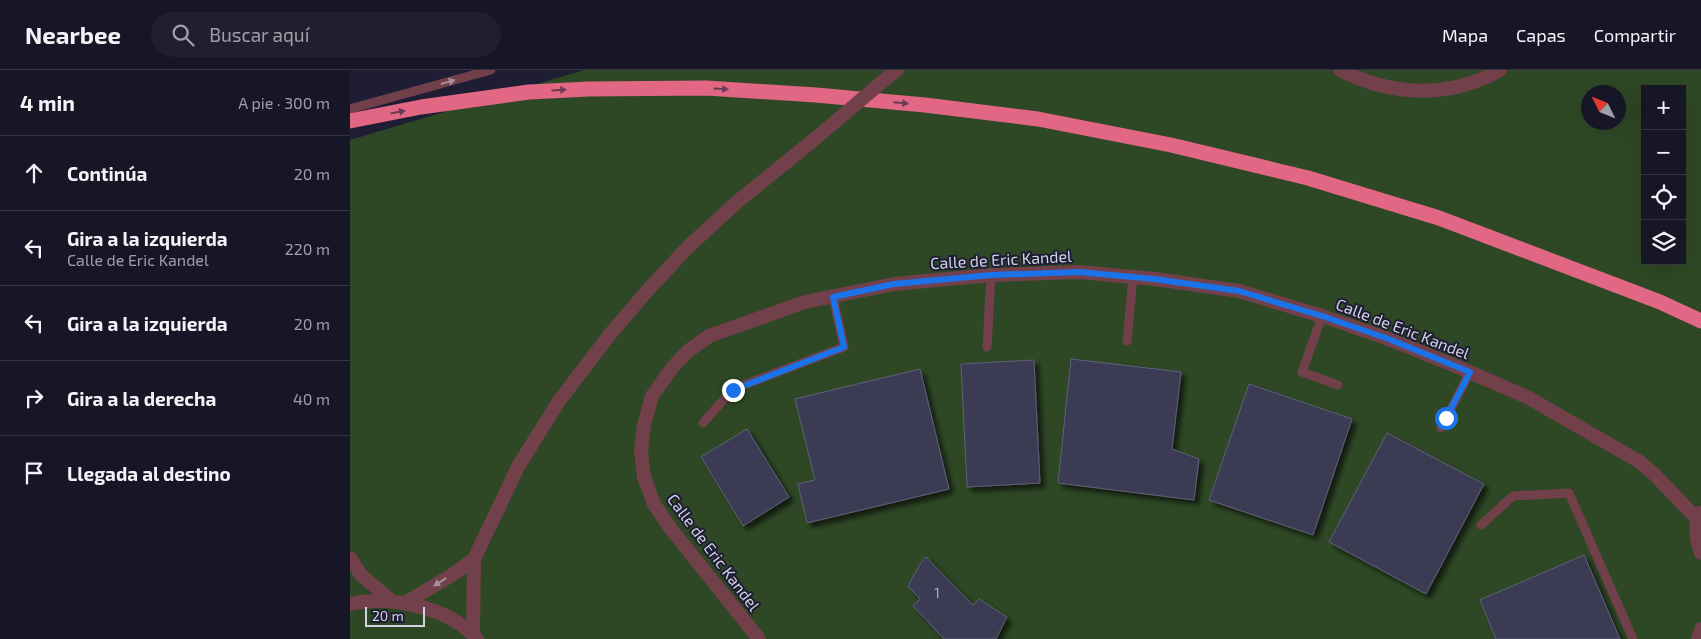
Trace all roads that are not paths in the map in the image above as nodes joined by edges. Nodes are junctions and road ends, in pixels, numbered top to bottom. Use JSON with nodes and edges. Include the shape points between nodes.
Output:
{"nodes":[{"id":1,"x":491,"y":70,"type":"edge"},
{"id":2,"x":1340,"y":70,"type":"edge"},
{"id":3,"x":1500,"y":70,"type":"edge"},
{"id":4,"x":893,"y":73,"type":"edge"},
{"id":5,"x":350,"y":109,"type":"edge"},
{"id":6,"x":350,"y":121,"type":"edge"},
{"id":7,"x":991,"y":275,"type":"junction"},
{"id":8,"x":1133,"y":277,"type":"junction"},
{"id":9,"x":833,"y":297,"type":"junction"},
{"id":10,"x":1322,"y":316,"type":"junction"},
{"id":11,"x":1701,"y":320,"type":"edge"},
{"id":12,"x":1127,"y":341,"type":"dead end"},
{"id":13,"x":987,"y":347,"type":"dead end"},
{"id":14,"x":1470,"y":372,"type":"junction"},
{"id":15,"x":1338,"y":385,"type":"dead end"},
{"id":16,"x":703,"y":423,"type":"dead end"},
{"id":17,"x":1441,"y":428,"type":"dead end"},
{"id":18,"x":1699,"y":516,"type":"edge"},
{"id":19,"x":1481,"y":525,"type":"dead end"},
{"id":20,"x":1701,"y":553,"type":"edge"},
{"id":21,"x":350,"y":558,"type":"edge"},
{"id":22,"x":474,"y":559,"type":"junction"},
{"id":23,"x":398,"y":602,"type":"junction"},
{"id":24,"x":350,"y":604,"type":"edge"},
{"id":25,"x":1701,"y":629,"type":"edge"},
{"id":26,"x":475,"y":637,"type":"edge"},
{"id":27,"x":759,"y":639,"type":"edge"},
{"id":28,"x":1633,"y":639,"type":"edge"},
{"id":29,"x":1698,"y":639,"type":"edge"}],
"edges":[{"from":5,"to":1,"type":"lane","one_way":true},
{"from":2,"to":3,"type":"street","via":[[1377,85],[1424,92],[1470,85]]},
{"from":4,"to":22,"type":"street","bridge":true,"via":[[737,202],[646,291],[559,401],[519,465]]},
{"from":6,"to":11,"type":"highway","one_way":true,"via":[[529,92],[706,88],[925,105],[1038,119],[1170,145],[1308,178],[1439,218]]},
{"from":7,"to":8,"type":"street","name":"Calle de Eric Kandel","via":[[1079,272]]},
{"from":7,"to":9,"type":"street","name":"Calle de Eric Kandel","via":[[894,284]]},
{"from":7,"to":13,"type":"lane"},
{"from":8,"to":10,"type":"street","name":"Calle de Eric Kandel","via":[[1239,291]]},
{"from":8,"to":12,"type":"lane"},
{"from":9,"to":16,"type":"lane","via":[[844,347],[733,390]]},
{"from":9,"to":27,"type":"street","name":"Calle de Eric Kandel","via":[[796,305],[709,336],[672,368],[652,396],[644,425],[640,450],[644,477],[654,504]]},
{"from":10,"to":14,"type":"street","name":"Calle de Eric Kandel"},
{"from":10,"to":15,"type":"lane","via":[[1302,372]]},
{"from":14,"to":17,"type":"lane"},
{"from":14,"to":18,"type":"street","name":"Calle de Eric Kandel","via":[[1529,398],[1640,462]]},
{"from":18,"to":20,"type":"street","via":[[1696,541]]},
{"from":19,"to":28,"type":"lane","via":[[1513,496],[1569,493]]},
{"from":21,"to":23,"type":"street","via":[[361,575]]},
{"from":22,"to":23,"type":"street","one_way":true,"via":[[452,575]]},
{"from":22,"to":26,"type":"street"},
{"from":23,"to":24,"type":"street"},
{"from":23,"to":26,"type":"street","via":[[441,614]]},
{"from":25,"to":29,"type":"street"}]}
